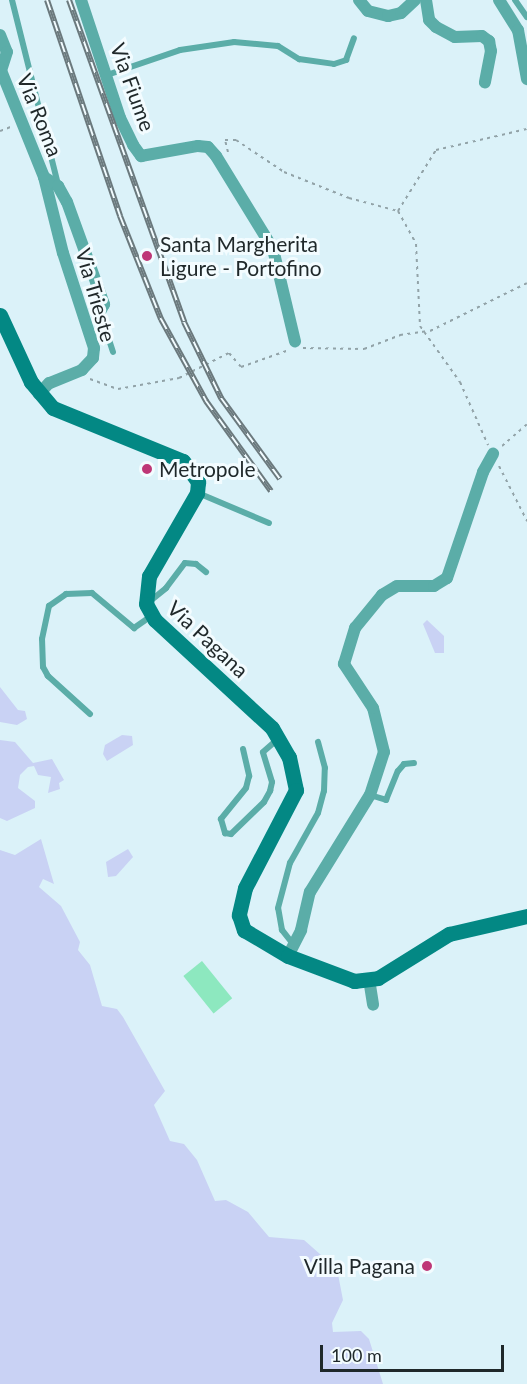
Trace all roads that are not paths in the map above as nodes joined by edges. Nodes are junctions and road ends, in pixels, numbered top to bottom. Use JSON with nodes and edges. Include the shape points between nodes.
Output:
{"nodes":[{"id":1,"x":12,"y":0,"type":"edge"},
{"id":2,"x":81,"y":0,"type":"edge"},
{"id":3,"x":359,"y":0,"type":"edge"},
{"id":4,"x":415,"y":0,"type":"edge"},
{"id":5,"x":426,"y":0,"type":"edge"},
{"id":6,"x":499,"y":0,"type":"edge"},
{"id":7,"x":515,"y":0,"type":"edge"},
{"id":8,"x":527,"y":17,"type":"edge"},
{"id":9,"x":0,"y":35,"type":"edge"},
{"id":10,"x":354,"y":38,"type":"dead end"},
{"id":11,"x":1,"y":69,"type":"edge"},
{"id":12,"x":107,"y":75,"type":"junction"},
{"id":13,"x":527,"y":79,"type":"edge"},
{"id":14,"x":485,"y":82,"type":"dead end"},
{"id":15,"x":44,"y":177,"type":"junction"},
{"id":16,"x":58,"y":186,"type":"junction"},
{"id":17,"x":100,"y":312,"type":"joint"},
{"id":18,"x":0,"y":315,"type":"edge"},
{"id":19,"x":295,"y":341,"type":"dead end"},
{"id":20,"x":113,"y":352,"type":"dead end"},
{"id":21,"x":39,"y":394,"type":"junction"},
{"id":22,"x":493,"y":454,"type":"road end"},
{"id":23,"x":197,"y":493,"type":"junction"},
{"id":24,"x":269,"y":523,"type":"dead end"},
{"id":25,"x":206,"y":572,"type":"dead end"},
{"id":26,"x":149,"y":610,"type":"junction"},
{"id":27,"x":90,"y":714,"type":"dead end"},
{"id":28,"x":279,"y":739,"type":"junction"},
{"id":29,"x":318,"y":742,"type":"dead end"},
{"id":30,"x":243,"y":749,"type":"dead end"},
{"id":31,"x":414,"y":763,"type":"dead end"},
{"id":32,"x":370,"y":795,"type":"junction"},
{"id":33,"x":527,"y":916,"type":"edge"},
{"id":34,"x":290,"y":951,"type":"junction"},
{"id":35,"x":369,"y":979,"type":"junction"},
{"id":36,"x":373,"y":1005,"type":"dead end"}],
"edges":[{"from":1,"to":16,"type":"lane"},
{"from":2,"to":12,"type":"street","name":"Via Fiume"},
{"from":3,"to":4,"type":"street","via":[[368,11],[388,16],[401,13]]},
{"from":5,"to":14,"type":"street","via":[[429,20],[436,27],[447,34],[482,36],[489,41]]},
{"from":6,"to":13,"type":"street","via":[[518,30]]},
{"from":7,"to":8,"type":"lane"},
{"from":9,"to":11,"type":"street","via":[[7,52]]},
{"from":10,"to":12,"type":"lane","via":[[346,60],[334,64],[299,59],[278,46],[234,42],[180,50]]},
{"from":11,"to":15,"type":"street","name":"Via Roma"},
{"from":12,"to":19,"type":"street","name":"Via Fiume","via":[[120,118],[141,156],[198,146],[208,147],[216,156],[273,249]]},
{"from":15,"to":16,"type":"street"},
{"from":15,"to":21,"type":"street","name":"Via Trieste","via":[[63,253],[94,348],[93,358],[82,370],[49,383]]},
{"from":16,"to":17,"type":"street","via":[[104,304]]},
{"from":17,"to":20,"type":"lane"},
{"from":18,"to":21,"type":"main road"},
{"from":21,"to":23,"type":"main road","via":[[53,408],[183,461],[198,482]]},
{"from":22,"to":32,"type":"street","via":[[483,472],[447,578],[434,586],[406,584],[387,592],[355,628],[347,650],[347,673],[373,708],[384,743],[380,771]]},
{"from":23,"to":24,"type":"lane"},
{"from":23,"to":26,"type":"main road","name":"Via Pagana","via":[[149,576]]},
{"from":25,"to":26,"type":"lane","via":[[196,564],[185,563]]},
{"from":26,"to":27,"type":"lane","via":[[134,628],[92,593],[66,594],[49,606],[42,639],[43,667]]},
{"from":26,"to":28,"type":"main road","name":"Via Pagana"},
{"from":28,"to":30,"type":"lane","via":[[263,752],[272,782],[267,796],[231,834],[225,833],[221,819],[246,788],[249,776]]},
{"from":28,"to":34,"type":"main road","name":"Via Pagana","via":[[294,772],[296,790],[245,888],[239,915],[244,930],[266,946]]},
{"from":29,"to":34,"type":"lane","via":[[325,768],[324,791],[318,813],[290,863],[278,908]]},
{"from":31,"to":32,"type":"lane","via":[[404,764],[398,771],[386,800]]},
{"from":32,"to":34,"type":"street","via":[[310,892],[302,930]]},
{"from":33,"to":35,"type":"main road","via":[[449,934],[411,960]]},
{"from":34,"to":35,"type":"main road","name":"Via Pagana","via":[[354,981]]},
{"from":35,"to":36,"type":"street"}]}
